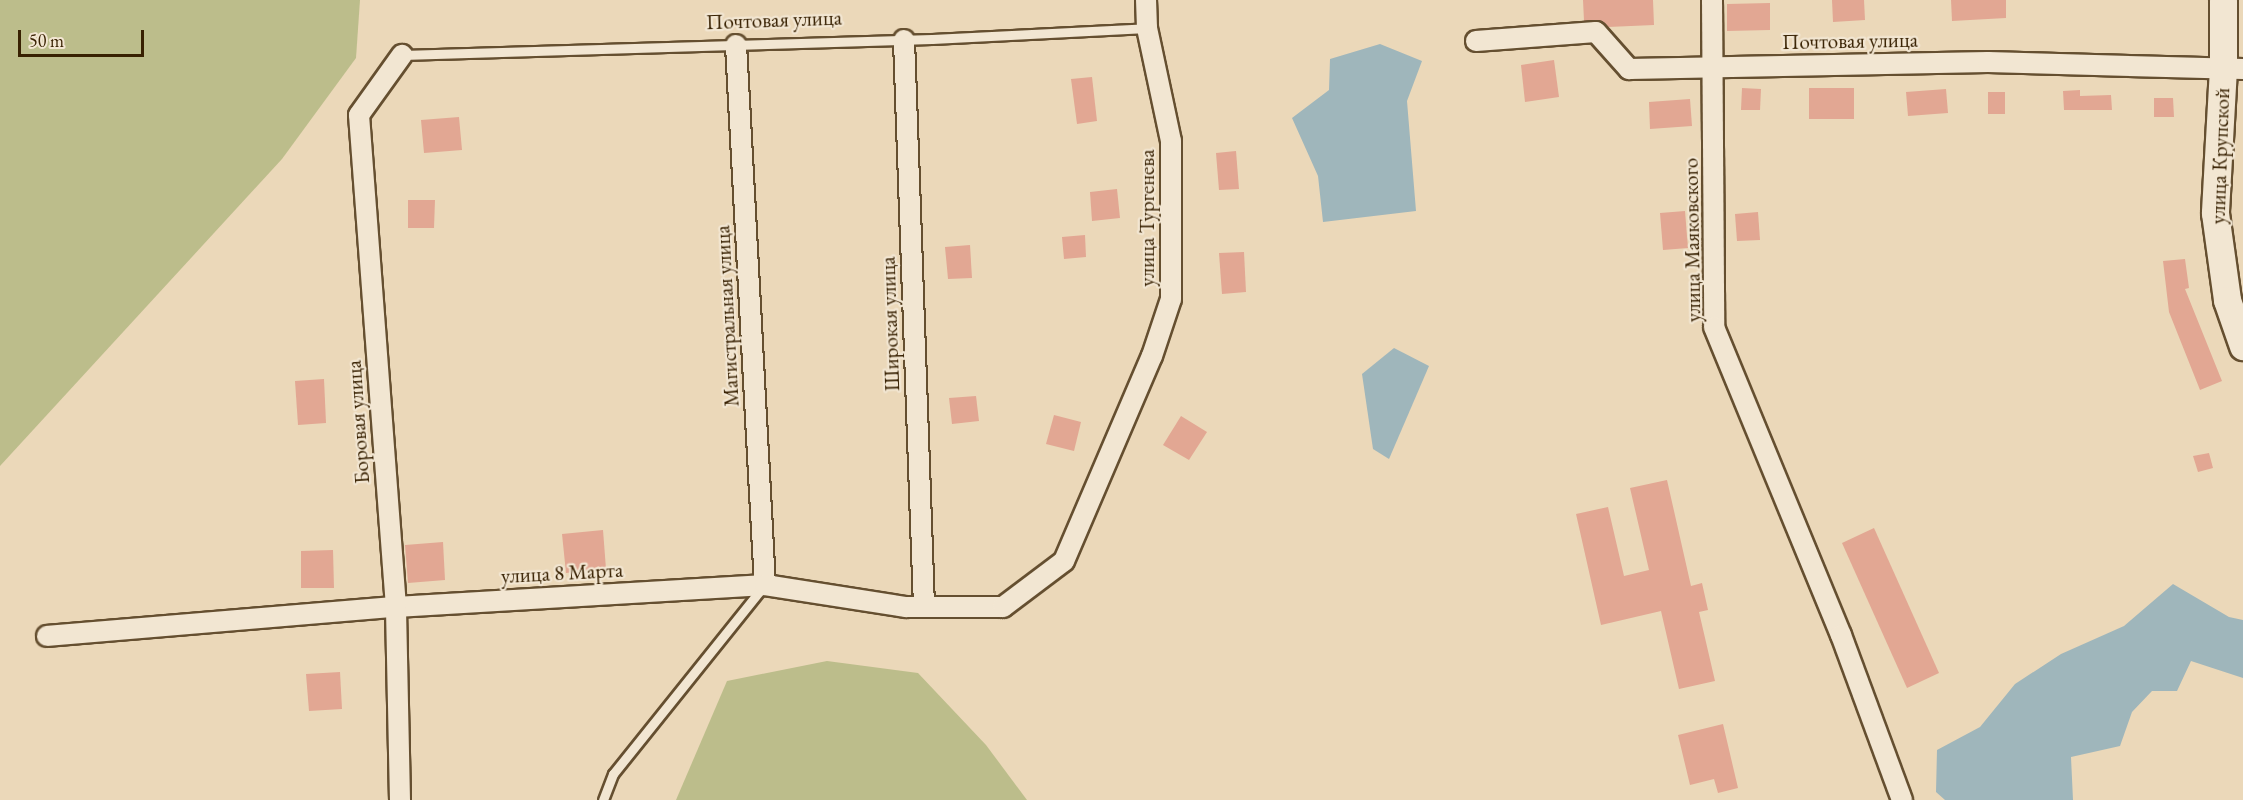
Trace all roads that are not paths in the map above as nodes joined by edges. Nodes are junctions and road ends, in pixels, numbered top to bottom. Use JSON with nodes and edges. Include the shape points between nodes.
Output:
{"nodes":[{"id":1,"x":1146,"y":0,"type":"edge"},
{"id":2,"x":1712,"y":0,"type":"edge"},
{"id":3,"x":2223,"y":0,"type":"edge"},
{"id":4,"x":1147,"y":28,"type":"junction"},
{"id":5,"x":904,"y":40,"type":"junction"},
{"id":6,"x":1476,"y":41,"type":"dead end"},
{"id":7,"x":736,"y":45,"type":"junction"},
{"id":8,"x":402,"y":56,"type":"joint"},
{"id":9,"x":1715,"y":67,"type":"junction"},
{"id":10,"x":2233,"y":68,"type":"edge"},
{"id":11,"x":2243,"y":346,"type":"edge"},
{"id":12,"x":1064,"y":561,"type":"joint"},
{"id":13,"x":765,"y":585,"type":"junction"},
{"id":14,"x":396,"y":607,"type":"junction"},
{"id":15,"x":924,"y":607,"type":"junction"},
{"id":16,"x":46,"y":636,"type":"dead end"},
{"id":17,"x":400,"y":800,"type":"edge"},
{"id":18,"x":603,"y":800,"type":"edge"},
{"id":19,"x":1902,"y":800,"type":"edge"}],
"edges":[{"from":1,"to":4,"type":"street","name":"улица Тургенева"},
{"from":2,"to":9,"type":"street","name":"улица Маяковского"},
{"from":3,"to":10,"type":"street","name":"улица Крупской"},
{"from":4,"to":5,"type":"lane","name":"Почтовая улица"},
{"from":4,"to":12,"type":"street","name":"улица Тургенева","via":[[1171,141],[1171,299],[1152,356]]},
{"from":5,"to":7,"type":"lane","name":"Почтовая улица"},
{"from":5,"to":15,"type":"street","name":"Широкая улица"},
{"from":6,"to":9,"type":"street","name":"Почтовая улица","via":[[1596,32],[1629,69]]},
{"from":7,"to":8,"type":"lane","name":"Почтовая улица"},
{"from":7,"to":13,"type":"street","name":"Магистральная улица"},
{"from":8,"to":14,"type":"street","name":"Боровая улица","via":[[359,115]]},
{"from":9,"to":10,"type":"street","name":"Почтовая улица","via":[[1988,62]]},
{"from":9,"to":19,"type":"street","name":"улица Маяковского","via":[[1714,327],[1841,635]]},
{"from":10,"to":11,"type":"street","name":"улица Крупской","via":[[2215,213],[2227,300]]},
{"from":12,"to":15,"type":"street","name":"улица 8 Марта","via":[[1003,608]]},
{"from":13,"to":14,"type":"street","name":"улица 8 Марта"},
{"from":13,"to":15,"type":"street","name":"улица 8 Марта"},
{"from":13,"to":18,"type":"lane","via":[[613,774]]},
{"from":14,"to":16,"type":"street","name":"улица 8 Марта"},
{"from":14,"to":17,"type":"street","name":"Боровая улица"}]}
